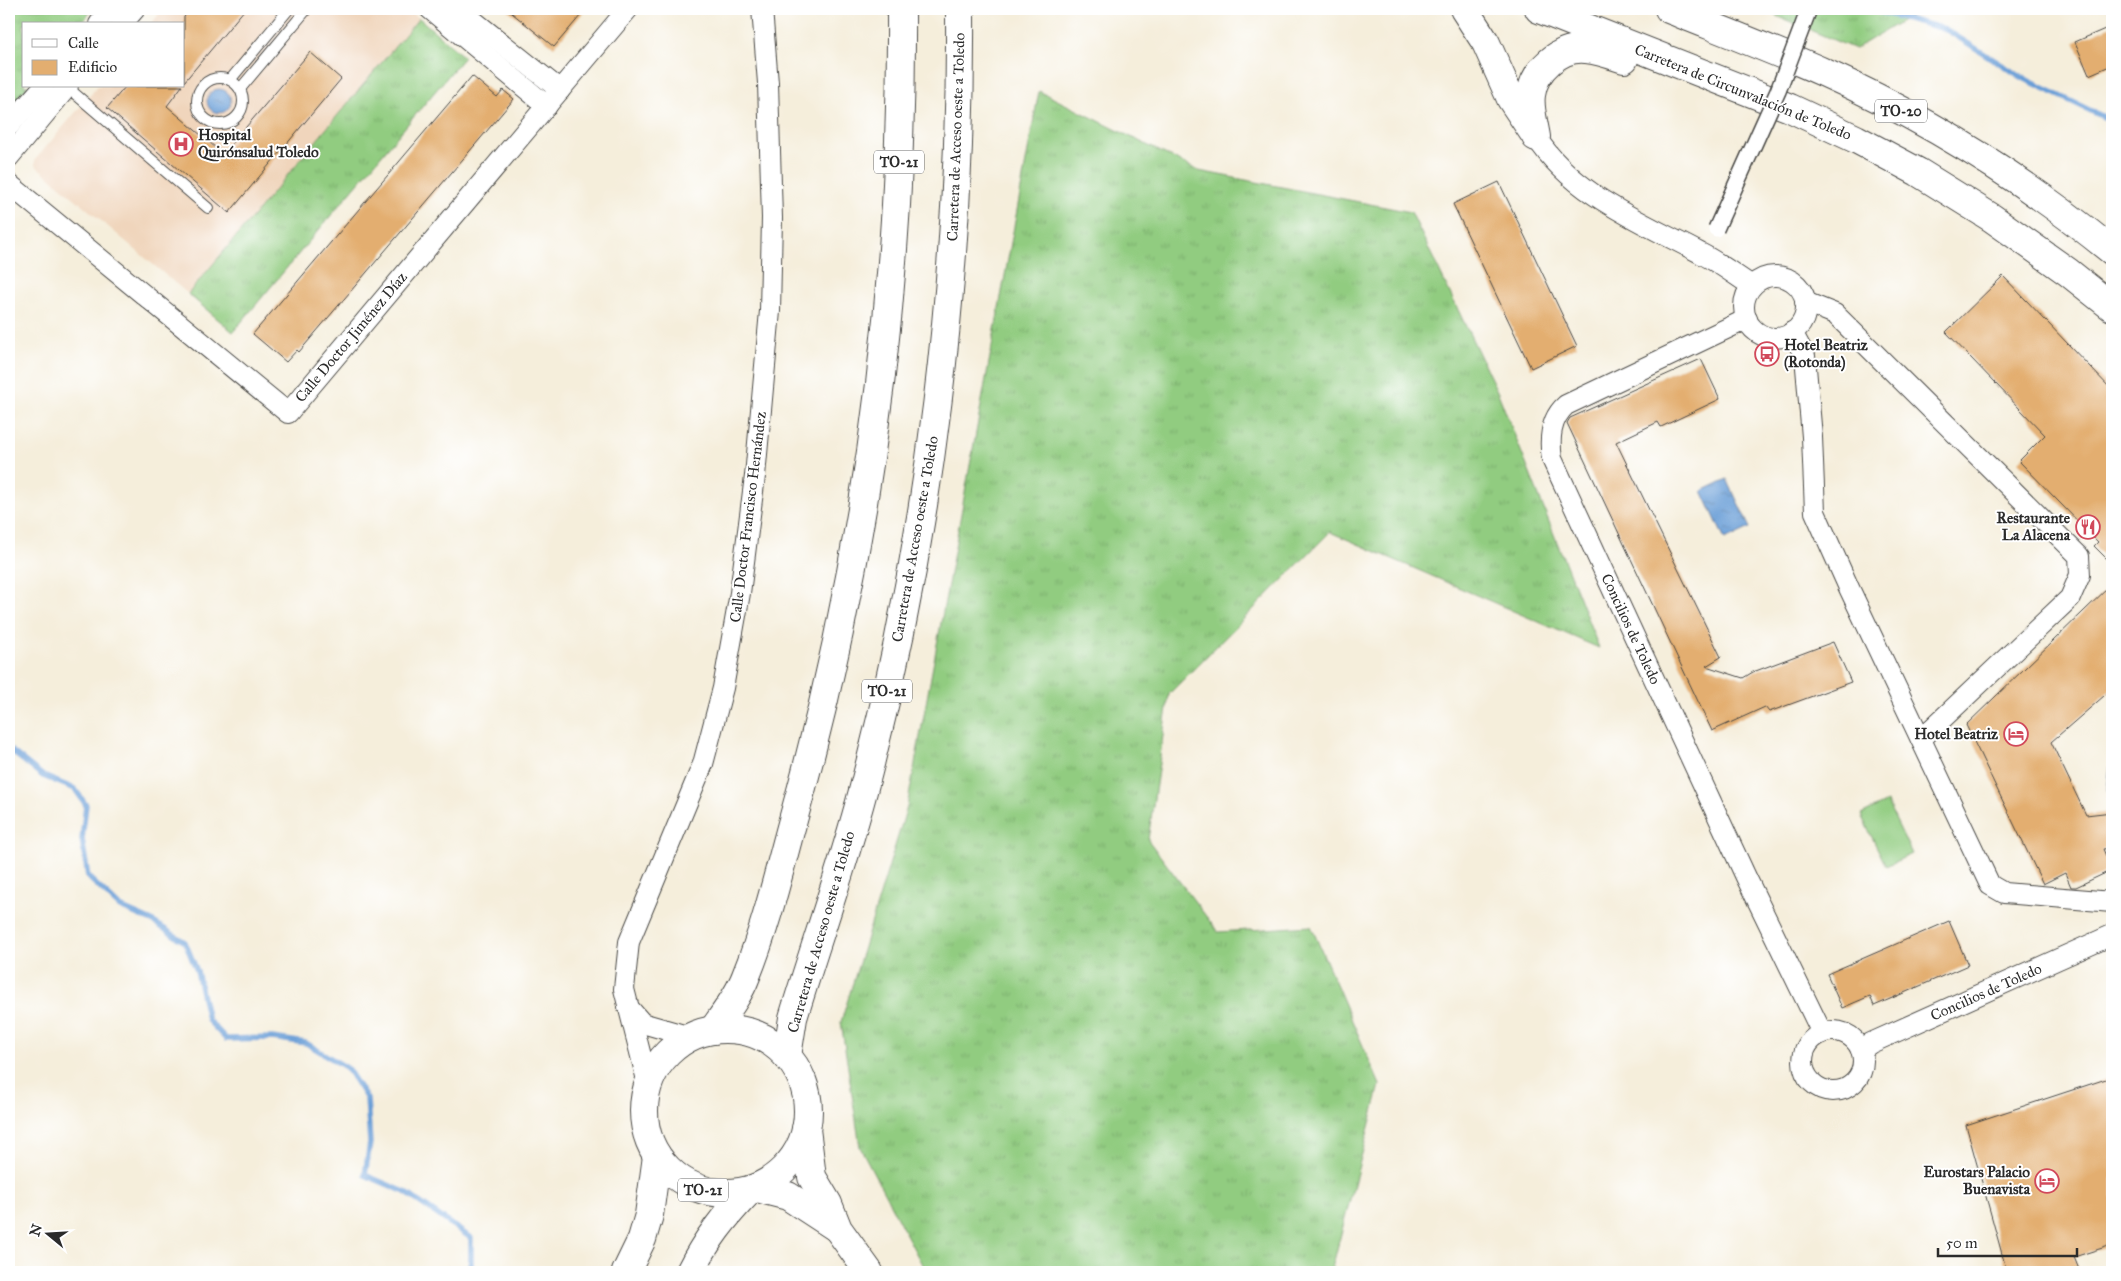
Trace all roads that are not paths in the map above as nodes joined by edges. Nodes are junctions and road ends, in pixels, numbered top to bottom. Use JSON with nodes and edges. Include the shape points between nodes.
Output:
{"nodes":[{"id":1,"x":112,"y":9,"type":"edge"},
{"id":2,"x":135,"y":9,"type":"edge"},
{"id":3,"x":288,"y":9,"type":"edge"},
{"id":4,"x":307,"y":9,"type":"edge"},
{"id":5,"x":430,"y":9,"type":"edge"},
{"id":6,"x":459,"y":9,"type":"edge"},
{"id":7,"x":628,"y":9,"type":"edge"},
{"id":8,"x":762,"y":9,"type":"edge"},
{"id":9,"x":902,"y":9,"type":"edge"},
{"id":10,"x":960,"y":9,"type":"edge"},
{"id":11,"x":1464,"y":9,"type":"edge"},
{"id":12,"x":1539,"y":9,"type":"edge"},
{"id":13,"x":1669,"y":9,"type":"edge"},
{"id":14,"x":1809,"y":9,"type":"edge"},
{"id":15,"x":101,"y":22,"type":"edge"},
{"id":16,"x":124,"y":22,"type":"edge"},
{"id":17,"x":230,"y":80,"type":"junction"},
{"id":18,"x":42,"y":88,"type":"edge"},
{"id":19,"x":67,"y":88,"type":"edge"},
{"id":20,"x":69,"y":88,"type":"edge"},
{"id":21,"x":1738,"y":88,"type":"junction"},
{"id":22,"x":240,"y":89,"type":"junction"},
{"id":23,"x":560,"y":90,"type":"junction"},
{"id":24,"x":547,"y":106,"type":"junction"},
{"id":25,"x":9,"y":126,"type":"edge"},
{"id":26,"x":1536,"y":137,"type":"junction"},
{"id":27,"x":9,"y":157,"type":"edge"},
{"id":28,"x":9,"y":184,"type":"edge"},
{"id":29,"x":208,"y":208,"type":"dead end"},
{"id":30,"x":1716,"y":229,"type":"dead end"},
{"id":31,"x":2112,"y":251,"type":"edge"},
{"id":32,"x":1752,"y":286,"type":"junction"},
{"id":33,"x":1805,"y":302,"type":"junction"},
{"id":34,"x":2112,"y":307,"type":"edge"},
{"id":35,"x":1747,"y":319,"type":"junction"},
{"id":36,"x":1792,"y":332,"type":"junction"},
{"id":37,"x":1921,"y":739,"type":"junction"},
{"id":38,"x":2112,"y":902,"type":"edge"},
{"id":39,"x":2112,"y":935,"type":"edge"},
{"id":40,"x":628,"y":1007,"type":"junction"},
{"id":41,"x":702,"y":1033,"type":"junction"},
{"id":42,"x":1822,"y":1033,"type":"junction"},
{"id":43,"x":1861,"y":1050,"type":"junction"},
{"id":44,"x":787,"y":1056,"type":"junction"},
{"id":45,"x":648,"y":1084,"type":"junction"},
{"id":46,"x":806,"y":1129,"type":"junction"},
{"id":47,"x":656,"y":1156,"type":"junction"},
{"id":48,"x":753,"y":1189,"type":"junction"},
{"id":49,"x":838,"y":1229,"type":"junction"},
{"id":50,"x":626,"y":1272,"type":"edge"},
{"id":51,"x":690,"y":1272,"type":"edge"},
{"id":52,"x":869,"y":1272,"type":"edge"}],
"edges":[{"from":1,"to":15,"type":"street"},
{"from":2,"to":16,"type":"street"},
{"from":3,"to":17,"type":"lane"},
{"from":4,"to":22,"type":"lane"},
{"from":5,"to":24,"type":"street"},
{"from":6,"to":23,"type":"street"},
{"from":7,"to":23,"type":"street","name":"Calle Doctor Jiménez Díaz"},
{"from":8,"to":40,"type":"street","name":"Calle Doctor Francisco Hernández","via":[[772,218],[770,312],[755,476],[740,592],[723,688],[703,764],[629,942],[624,990]]},
{"from":9,"to":41,"type":"main road","name":"Carretera de Acceso oeste a Toledo","number":"TO-21","via":[[899,162],[888,316],[879,401],[838,641],[811,754],[749,968],[728,1009]]},
{"from":10,"to":44,"type":"main road","name":"Carretera de Acceso oeste a Toledo","number":"TO-21","via":[[956,167],[947,317],[920,519],[904,613],[863,790],[793,1018]]},
{"from":11,"to":26,"type":"main road","via":[[1486,42],[1511,99]]},
{"from":12,"to":21,"type":"main road","name":"Carretera de Circunvalación de Toledo"},
{"from":13,"to":31,"type":"main road","number":"TO-20","via":[[1824,73],[1912,117],[2027,187]]},
{"from":14,"to":30,"type":"street","bridge":true,"via":[[1778,91]]},
{"from":17,"to":22,"type":"lane"},
{"from":17,"to":22,"type":"lane","via":[[213,78],[200,88],[196,104],[204,119],[219,125],[235,119],[243,105]]},
{"from":18,"to":25,"type":"street"},
{"from":19,"to":27,"type":"street"},
{"from":20,"to":29,"type":"lane"},
{"from":21,"to":26,"type":"main road","via":[[1680,79],[1611,54],[1584,48],[1565,52],[1539,71],[1533,83],[1530,96]]},
{"from":21,"to":34,"type":"main road","name":"Carretera de Circunvalación de Toledo","via":[[1856,138],[1918,172],[1992,218]]},
{"from":23,"to":24,"type":"street","name":"Calle Doctor Jiménez Díaz"},
{"from":24,"to":28,"type":"street","name":"Calle Doctor Jiménez Díaz","via":[[288,413]]},
{"from":26,"to":32,"type":"street","via":[[1561,169],[1598,198],[1702,254]]},
{"from":32,"to":33,"type":"street","via":[[1769,276],[1788,278],[1803,292]]},
{"from":32,"to":35,"type":"street","via":[[1744,302]]},
{"from":33,"to":36,"type":"street","via":[[1803,319]]},
{"from":33,"to":37,"type":"street","via":[[1835,314],[2079,556],[2080,575],[2070,598]]},
{"from":35,"to":36,"type":"street","via":[[1762,335],[1773,338]]},
{"from":35,"to":42,"type":"street","name":"Concilios de Toledo","via":[[1566,405],[1554,420],[1550,444],[1552,459],[1572,503]]},
{"from":36,"to":37,"type":"street","via":[[1805,356],[1815,512]]},
{"from":37,"to":38,"type":"street","via":[[1990,885],[2004,893]]},
{"from":39,"to":43,"type":"street","name":"Concilios de Toledo"},
{"from":40,"to":41,"type":"street","via":[[642,1023]]},
{"from":40,"to":45,"type":"street","name":"Calle Doctor Francisco Hernández"},
{"from":41,"to":44,"type":"main road","name":"Carretera de Acceso oeste a Toledo","number":"TO-21","via":[[729,1029],[746,1031],[768,1040]]},
{"from":41,"to":45,"type":"main road","name":"Carretera de Acceso oeste a Toledo","number":"TO-21","via":[[672,1048],[658,1064]]},
{"from":42,"to":43,"type":"street","via":[[1840,1032],[1856,1042]]},
{"from":42,"to":43,"type":"street","via":[[1807,1044],[1802,1062],[1804,1072],[1816,1086],[1834,1091],[1852,1084],[1862,1069]]},
{"from":44,"to":46,"type":"main road","name":"Carretera de Acceso oeste a Toledo","number":"TO-21","via":[[801,1078],[808,1103]]},
{"from":45,"to":47,"type":"main road","name":"Carretera de Acceso oeste a Toledo","number":"TO-21","via":[[644,1121]]},
{"from":46,"to":48,"type":"main road","name":"Carretera de Acceso oeste a Toledo","number":"TO-21","via":[[800,1148],[789,1164],[774,1178]]},
{"from":46,"to":49,"type":"main road","via":[[812,1177]]},
{"from":47,"to":48,"type":"main road","name":"Carretera de Acceso oeste a Toledo","number":"TO-21","via":[[670,1172],[701,1189],[728,1194]]},
{"from":47,"to":50,"type":"main road","name":"Carretera de Acceso oeste a Toledo","number":"TO-21","via":[[649,1215]]},
{"from":48,"to":49,"type":"main road","via":[[788,1196]]},
{"from":48,"to":51,"type":"main road","name":"Carretera de Acceso oeste a Toledo","number":"TO-21","via":[[724,1218],[702,1247]]},
{"from":49,"to":52,"type":"main road"}]}
